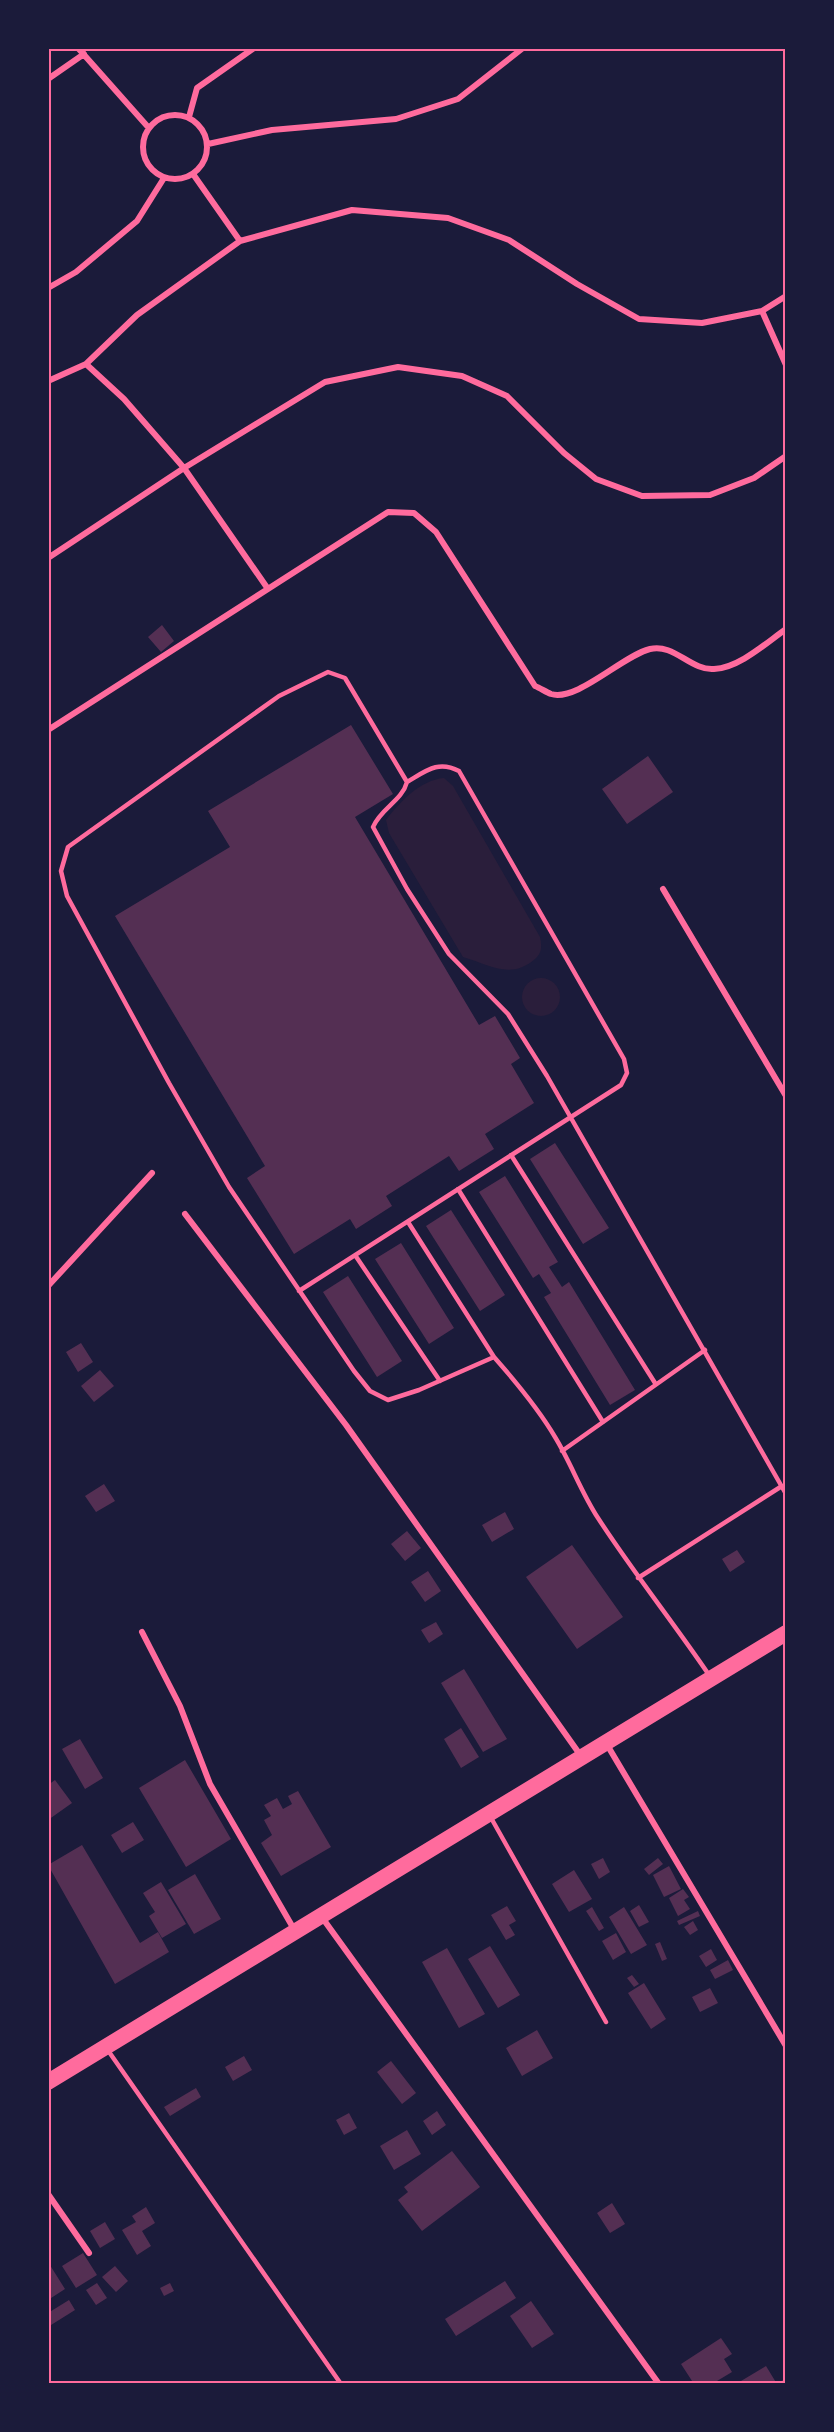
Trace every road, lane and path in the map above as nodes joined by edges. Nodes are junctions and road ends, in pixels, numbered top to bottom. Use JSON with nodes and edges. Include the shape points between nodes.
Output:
{"nodes":[{"id":1,"x":78,"y":48,"type":"edge"},
{"id":2,"x":254,"y":48,"type":"edge"},
{"id":3,"x":523,"y":48,"type":"edge"},
{"id":4,"x":84,"y":54,"type":"junction"},
{"id":5,"x":48,"y":79,"type":"edge"},
{"id":6,"x":189,"y":117,"type":"junction"},
{"id":7,"x":147,"y":127,"type":"junction"},
{"id":8,"x":208,"y":144,"type":"junction"},
{"id":9,"x":193,"y":174,"type":"junction"},
{"id":10,"x":164,"y":178,"type":"junction"},
{"id":11,"x":240,"y":241,"type":"junction"},
{"id":12,"x":48,"y":288,"type":"edge"},
{"id":13,"x":786,"y":296,"type":"edge"},
{"id":14,"x":762,"y":311,"type":"junction"},
{"id":15,"x":86,"y":364,"type":"junction"},
{"id":16,"x":786,"y":364,"type":"edge"},
{"id":17,"x":48,"y":381,"type":"edge"},
{"id":18,"x":786,"y":456,"type":"edge"},
{"id":19,"x":183,"y":468,"type":"junction"},
{"id":20,"x":48,"y":558,"type":"edge"},
{"id":21,"x":268,"y":589,"type":"junction"},
{"id":22,"x":786,"y":629,"type":"edge"},
{"id":23,"x":48,"y":730,"type":"edge"},
{"id":24,"x":407,"y":782,"type":"junction"},
{"id":25,"x":663,"y":889,"type":"dead end"},
{"id":26,"x":786,"y":1096,"type":"edge"},
{"id":27,"x":571,"y":1117,"type":"junction"},
{"id":28,"x":511,"y":1155,"type":"junction"},
{"id":29,"x":152,"y":1173,"type":"dead end"},
{"id":30,"x":458,"y":1189,"type":"junction"},
{"id":31,"x":185,"y":1214,"type":"dead end"},
{"id":32,"x":408,"y":1222,"type":"junction"},
{"id":33,"x":356,"y":1255,"type":"junction"},
{"id":34,"x":48,"y":1286,"type":"edge"},
{"id":35,"x":299,"y":1291,"type":"junction"},
{"id":36,"x":705,"y":1350,"type":"junction"},
{"id":37,"x":494,"y":1356,"type":"junction"},
{"id":38,"x":441,"y":1381,"type":"junction"},
{"id":39,"x":655,"y":1383,"type":"junction"},
{"id":40,"x":603,"y":1422,"type":"junction"},
{"id":41,"x":562,"y":1451,"type":"junction"},
{"id":42,"x":782,"y":1486,"type":"junction"},
{"id":43,"x":786,"y":1494,"type":"edge"},
{"id":44,"x":638,"y":1578,"type":"junction"},
{"id":45,"x":142,"y":1632,"type":"dead end"},
{"id":46,"x":786,"y":1633,"type":"edge"},
{"id":47,"x":711,"y":1678,"type":"junction"},
{"id":48,"x":605,"y":1743,"type":"junction"},
{"id":49,"x":582,"y":1757,"type":"junction"},
{"id":50,"x":488,"y":1814,"type":"junction"},
{"id":51,"x":321,"y":1916,"type":"junction"},
{"id":52,"x":295,"y":1931,"type":"junction"},
{"id":53,"x":606,"y":2022,"type":"dead end"},
{"id":54,"x":786,"y":2046,"type":"edge"},
{"id":55,"x":105,"y":2047,"type":"junction"},
{"id":56,"x":48,"y":2082,"type":"edge"},
{"id":57,"x":48,"y":2194,"type":"edge"},
{"id":58,"x":89,"y":2253,"type":"dead end"},
{"id":59,"x":341,"y":2384,"type":"edge"},
{"id":60,"x":659,"y":2384,"type":"edge"}],
"edges":[{"from":1,"to":4,"type":"street"},
{"from":2,"to":6,"type":"street","via":[[197,88]]},
{"from":3,"to":8,"type":"street","via":[[458,99],[396,119],[272,130]]},
{"from":4,"to":5,"type":"street"},
{"from":4,"to":7,"type":"street"},
{"from":6,"to":7,"type":"street","via":[[167,114]]},
{"from":6,"to":8,"type":"street","via":[[202,128]]},
{"from":7,"to":10,"type":"street","via":[[141,147],[147,166]]},
{"from":8,"to":9,"type":"street","via":[[204,161]]},
{"from":9,"to":10,"type":"street","via":[[179,179]]},
{"from":9,"to":11,"type":"street"},
{"from":10,"to":12,"type":"street","via":[[137,221],[76,272]]},
{"from":11,"to":14,"type":"street","via":[[352,210],[448,218],[509,240],[639,319],[702,323]]},
{"from":11,"to":15,"type":"street","via":[[137,315]]},
{"from":13,"to":14,"type":"street"},
{"from":14,"to":16,"type":"street"},
{"from":15,"to":17,"type":"street"},
{"from":15,"to":19,"type":"street","via":[[124,399]]},
{"from":18,"to":19,"type":"street","via":[[754,478],[710,495],[642,496],[596,479],[507,396],[462,376],[398,367],[325,382]]},
{"from":19,"to":20,"type":"street"},
{"from":19,"to":21,"type":"street"},
{"from":21,"to":22,"type":"street","via":[[388,512],[414,513],[436,531],[535,686],[553,695],[570,693],[636,653],[653,648],[713,669],[732,664]]},
{"from":21,"to":23,"type":"street"},
{"from":24,"to":27,"type":"lane","via":[[404,792],[378,815],[373,827],[449,954],[508,1014]]},
{"from":24,"to":27,"type":"lane","via":[[436,765],[459,771],[624,1059],[627,1073],[621,1085]]},
{"from":24,"to":35,"type":"lane","via":[[345,678],[328,672],[279,696],[68,846],[61,871],[67,896],[168,1083]]},
{"from":25,"to":26,"type":"street"},
{"from":27,"to":28,"type":"lane"},
{"from":27,"to":36,"type":"lane"},
{"from":28,"to":30,"type":"lane"},
{"from":28,"to":39,"type":"lane"},
{"from":29,"to":34,"type":"street"},
{"from":30,"to":32,"type":"lane"},
{"from":30,"to":40,"type":"lane"},
{"from":31,"to":49,"type":"street","via":[[346,1425]]},
{"from":32,"to":33,"type":"lane"},
{"from":32,"to":37,"type":"lane"},
{"from":33,"to":35,"type":"lane"},
{"from":33,"to":38,"type":"lane"},
{"from":35,"to":38,"type":"lane","via":[[370,1391],[388,1400]]},
{"from":36,"to":39,"type":"lane"},
{"from":36,"to":42,"type":"lane"},
{"from":37,"to":38,"type":"lane"},
{"from":37,"to":41,"type":"lane","via":[[524,1391]]},
{"from":39,"to":40,"type":"lane"},
{"from":40,"to":41,"type":"lane"},
{"from":41,"to":44,"type":"lane","via":[[588,1502]]},
{"from":42,"to":43,"type":"lane"},
{"from":42,"to":44,"type":"lane"},
{"from":44,"to":47,"type":"lane","via":[[667,1612]]},
{"from":45,"to":52,"type":"street","via":[[180,1706],[210,1784]]},
{"from":46,"to":47,"type":"highway"},
{"from":47,"to":48,"type":"highway"},
{"from":48,"to":49,"type":"highway"},
{"from":48,"to":54,"type":"street"},
{"from":49,"to":50,"type":"highway"},
{"from":50,"to":51,"type":"highway"},
{"from":50,"to":53,"type":"lane"},
{"from":51,"to":52,"type":"highway"},
{"from":51,"to":60,"type":"street"},
{"from":52,"to":55,"type":"highway"},
{"from":55,"to":56,"type":"highway"},
{"from":55,"to":59,"type":"lane"},
{"from":57,"to":58,"type":"street"}]}
